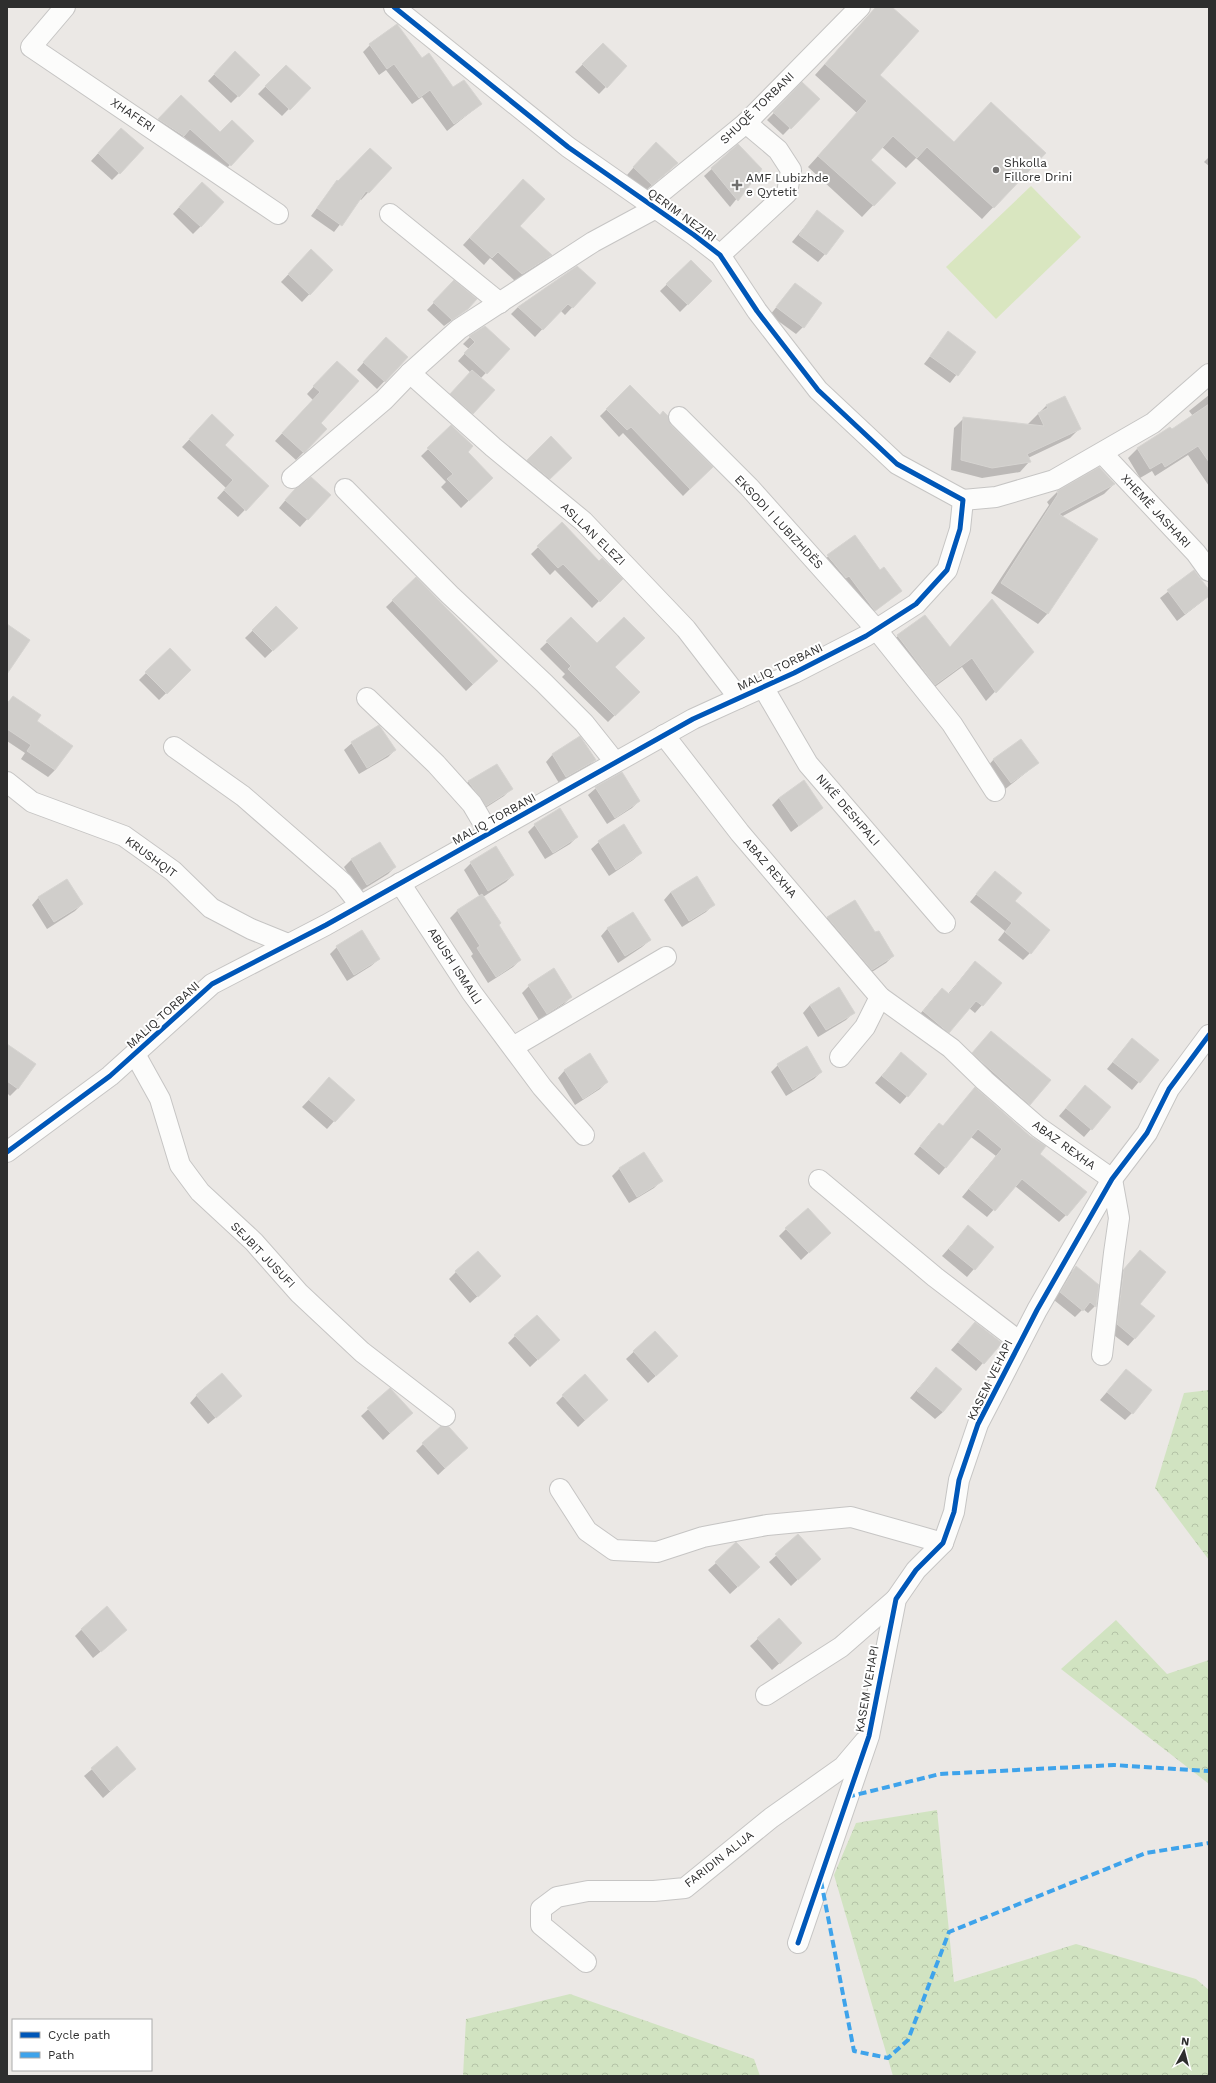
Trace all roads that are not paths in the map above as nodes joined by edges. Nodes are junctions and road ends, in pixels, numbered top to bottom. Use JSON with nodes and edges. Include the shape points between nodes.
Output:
{"nodes":[{"id":1,"x":65,"y":7,"type":"edge"},
{"id":2,"x":394,"y":7,"type":"edge"},
{"id":3,"x":860,"y":7,"type":"edge"},
{"id":4,"x":746,"y":123,"type":"junction"},
{"id":5,"x":652,"y":205,"type":"junction"},
{"id":6,"x":278,"y":214,"type":"dead end"},
{"id":7,"x":390,"y":214,"type":"dead end"},
{"id":8,"x":720,"y":255,"type":"junction"},
{"id":9,"x":500,"y":303,"type":"junction"},
{"id":10,"x":410,"y":372,"type":"junction"},
{"id":11,"x":1209,"y":374,"type":"edge"},
{"id":12,"x":679,"y":417,"type":"dead end"},
{"id":13,"x":1102,"y":453,"type":"junction"},
{"id":14,"x":292,"y":478,"type":"dead end"},
{"id":15,"x":345,"y":489,"type":"dead end"},
{"id":16,"x":963,"y":500,"type":"junction"},
{"id":17,"x":1209,"y":571,"type":"edge"},
{"id":18,"x":876,"y":629,"type":"junction"},
{"id":19,"x":763,"y":687,"type":"junction"},
{"id":20,"x":367,"y":698,"type":"dead end"},
{"id":21,"x":739,"y":698,"type":"junction"},
{"id":22,"x":664,"y":735,"type":"junction"},
{"id":23,"x":174,"y":747,"type":"dead end"},
{"id":24,"x":615,"y":762,"type":"junction"},
{"id":25,"x":7,"y":782,"type":"edge"},
{"id":26,"x":995,"y":791,"type":"dead end"},
{"id":27,"x":489,"y":833,"type":"junction"},
{"id":28,"x":400,"y":883,"type":"junction"},
{"id":29,"x":360,"y":905,"type":"junction"},
{"id":30,"x":945,"y":923,"type":"dead end"},
{"id":31,"x":288,"y":944,"type":"junction"},
{"id":32,"x":666,"y":957,"type":"dead end"},
{"id":33,"x":880,"y":997,"type":"junction"},
{"id":34,"x":1209,"y":1035,"type":"edge"},
{"id":35,"x":513,"y":1047,"type":"junction"},
{"id":36,"x":135,"y":1054,"type":"junction"},
{"id":37,"x":840,"y":1057,"type":"dead end"},
{"id":38,"x":584,"y":1135,"type":"dead end"},
{"id":39,"x":7,"y":1152,"type":"edge"},
{"id":40,"x":1112,"y":1179,"type":"junction"},
{"id":41,"x":819,"y":1180,"type":"dead end"},
{"id":42,"x":1020,"y":1342,"type":"junction"},
{"id":43,"x":1102,"y":1356,"type":"dead end"},
{"id":44,"x":444,"y":1416,"type":"dead end"},
{"id":45,"x":560,"y":1489,"type":"dead end"},
{"id":46,"x":943,"y":1543,"type":"junction"},
{"id":47,"x":896,"y":1599,"type":"junction"},
{"id":48,"x":766,"y":1695,"type":"dead end"},
{"id":49,"x":869,"y":1736,"type":"junction"},
{"id":50,"x":798,"y":1943,"type":"dead end"},
{"id":51,"x":586,"y":1962,"type":"dead end"}],
"edges":[{"from":1,"to":6,"type":"street","name":"XHAFERI","via":[[31,47]]},
{"from":2,"to":5,"type":"street","name":"QERIM NEZIRI","via":[[568,147]]},
{"from":3,"to":4,"type":"street","name":"SHUQË TORBANI"},
{"from":4,"to":5,"type":"street","name":"SHUQË TORBANI"},
{"from":4,"to":8,"type":"street","via":[[778,150],[791,170],[787,193]]},
{"from":5,"to":8,"type":"street","name":"QERIM NEZIRI"},
{"from":5,"to":9,"type":"street"},
{"from":7,"to":9,"type":"street"},
{"from":8,"to":16,"type":"street","name":"QERIM NEZIRI","via":[[757,311],[818,390],[897,464]]},
{"from":9,"to":10,"type":"street","via":[[460,330]]},
{"from":10,"to":14,"type":"street","via":[[384,400]]},
{"from":10,"to":21,"type":"street","name":"ASLLAN ELEZI","via":[[493,446],[584,521],[686,629]]},
{"from":11,"to":13,"type":"street","via":[[1153,423]]},
{"from":12,"to":18,"type":"street","name":"EKSODI I LUBIZHDËS","via":[[749,487]]},
{"from":13,"to":16,"type":"street","via":[[1054,480],[996,497]]},
{"from":13,"to":17,"type":"street","name":"XHEMË JASHARI","via":[[1196,553]]},
{"from":15,"to":24,"type":"street","via":[[450,595],[584,723]]},
{"from":16,"to":18,"type":"street","name":"MALIQ TORBANI","via":[[960,530],[947,570],[916,604]]},
{"from":18,"to":19,"type":"street","name":"MALIQ TORBANI"},
{"from":18,"to":26,"type":"street","via":[[952,724]]},
{"from":19,"to":21,"type":"street","name":"MALIQ TORBANI"},
{"from":19,"to":30,"type":"street","name":"NIKË DESHPALI","via":[[808,764]]},
{"from":20,"to":27,"type":"street","name":"MALIQ TORBANI","via":[[472,804]]},
{"from":21,"to":22,"type":"street","name":"MALIQ TORBANI"},
{"from":22,"to":24,"type":"street","name":"MALIQ TORBANI"},
{"from":22,"to":33,"type":"street","name":"ABAZ REXHA","via":[[740,833]]},
{"from":23,"to":29,"type":"street","via":[[243,796],[343,883]]},
{"from":24,"to":27,"type":"street","name":"MALIQ TORBANI"},
{"from":25,"to":31,"type":"street","name":"KRUSHQIT","via":[[32,802],[124,836],[173,870],[211,908],[251,929]]},
{"from":27,"to":28,"type":"street","name":"MALIQ TORBANI"},
{"from":28,"to":29,"type":"street","name":"MALIQ TORBANI"},
{"from":28,"to":35,"type":"street","name":"ABUSH ISMAILI","via":[[472,993]]},
{"from":29,"to":31,"type":"street","name":"MALIQ TORBANI"},
{"from":31,"to":36,"type":"street","name":"MALIQ TORBANI","via":[[212,984]]},
{"from":32,"to":35,"type":"street"},
{"from":33,"to":37,"type":"street","via":[[865,1027]]},
{"from":33,"to":40,"type":"street","name":"ABAZ REXHA","via":[[951,1048],[1038,1127]]},
{"from":34,"to":40,"type":"street","name":"KASEM VEHAPI","via":[[1169,1089],[1147,1133]]},
{"from":35,"to":38,"type":"street","name":"ABUSH ISMAILI","via":[[542,1087]]},
{"from":36,"to":39,"type":"street","name":"MALIQ TORBANI","via":[[110,1076]]},
{"from":36,"to":44,"type":"street","name":"SEJBIT JUSUFI","via":[[160,1099],[180,1165],[200,1192],[254,1242],[299,1293],[362,1352]]},
{"from":40,"to":42,"type":"street","name":"KASEM VEHAPI"},
{"from":40,"to":43,"type":"street","via":[[1119,1218]]},
{"from":41,"to":42,"type":"street","name":"KASEM VEHAPI","via":[[935,1277]]},
{"from":42,"to":46,"type":"street","name":"KASEM VEHAPI","via":[[978,1424],[959,1480],[954,1512]]},
{"from":45,"to":46,"type":"street","via":[[587,1531],[614,1550],[657,1552],[703,1537],[767,1525],[851,1517]]},
{"from":46,"to":47,"type":"street","name":"KASEM VEHAPI","via":[[916,1570]]},
{"from":47,"to":48,"type":"street","via":[[841,1647]]},
{"from":47,"to":49,"type":"street","name":"KASEM VEHAPI"},
{"from":49,"to":50,"type":"street","name":"KASEM VEHAPI"},
{"from":49,"to":51,"type":"street","name":"FARIDIN ALIJA","via":[[843,1767],[771,1818],[685,1888],[654,1891],[588,1891],[557,1897],[541,1909],[542,1925]]}]}
